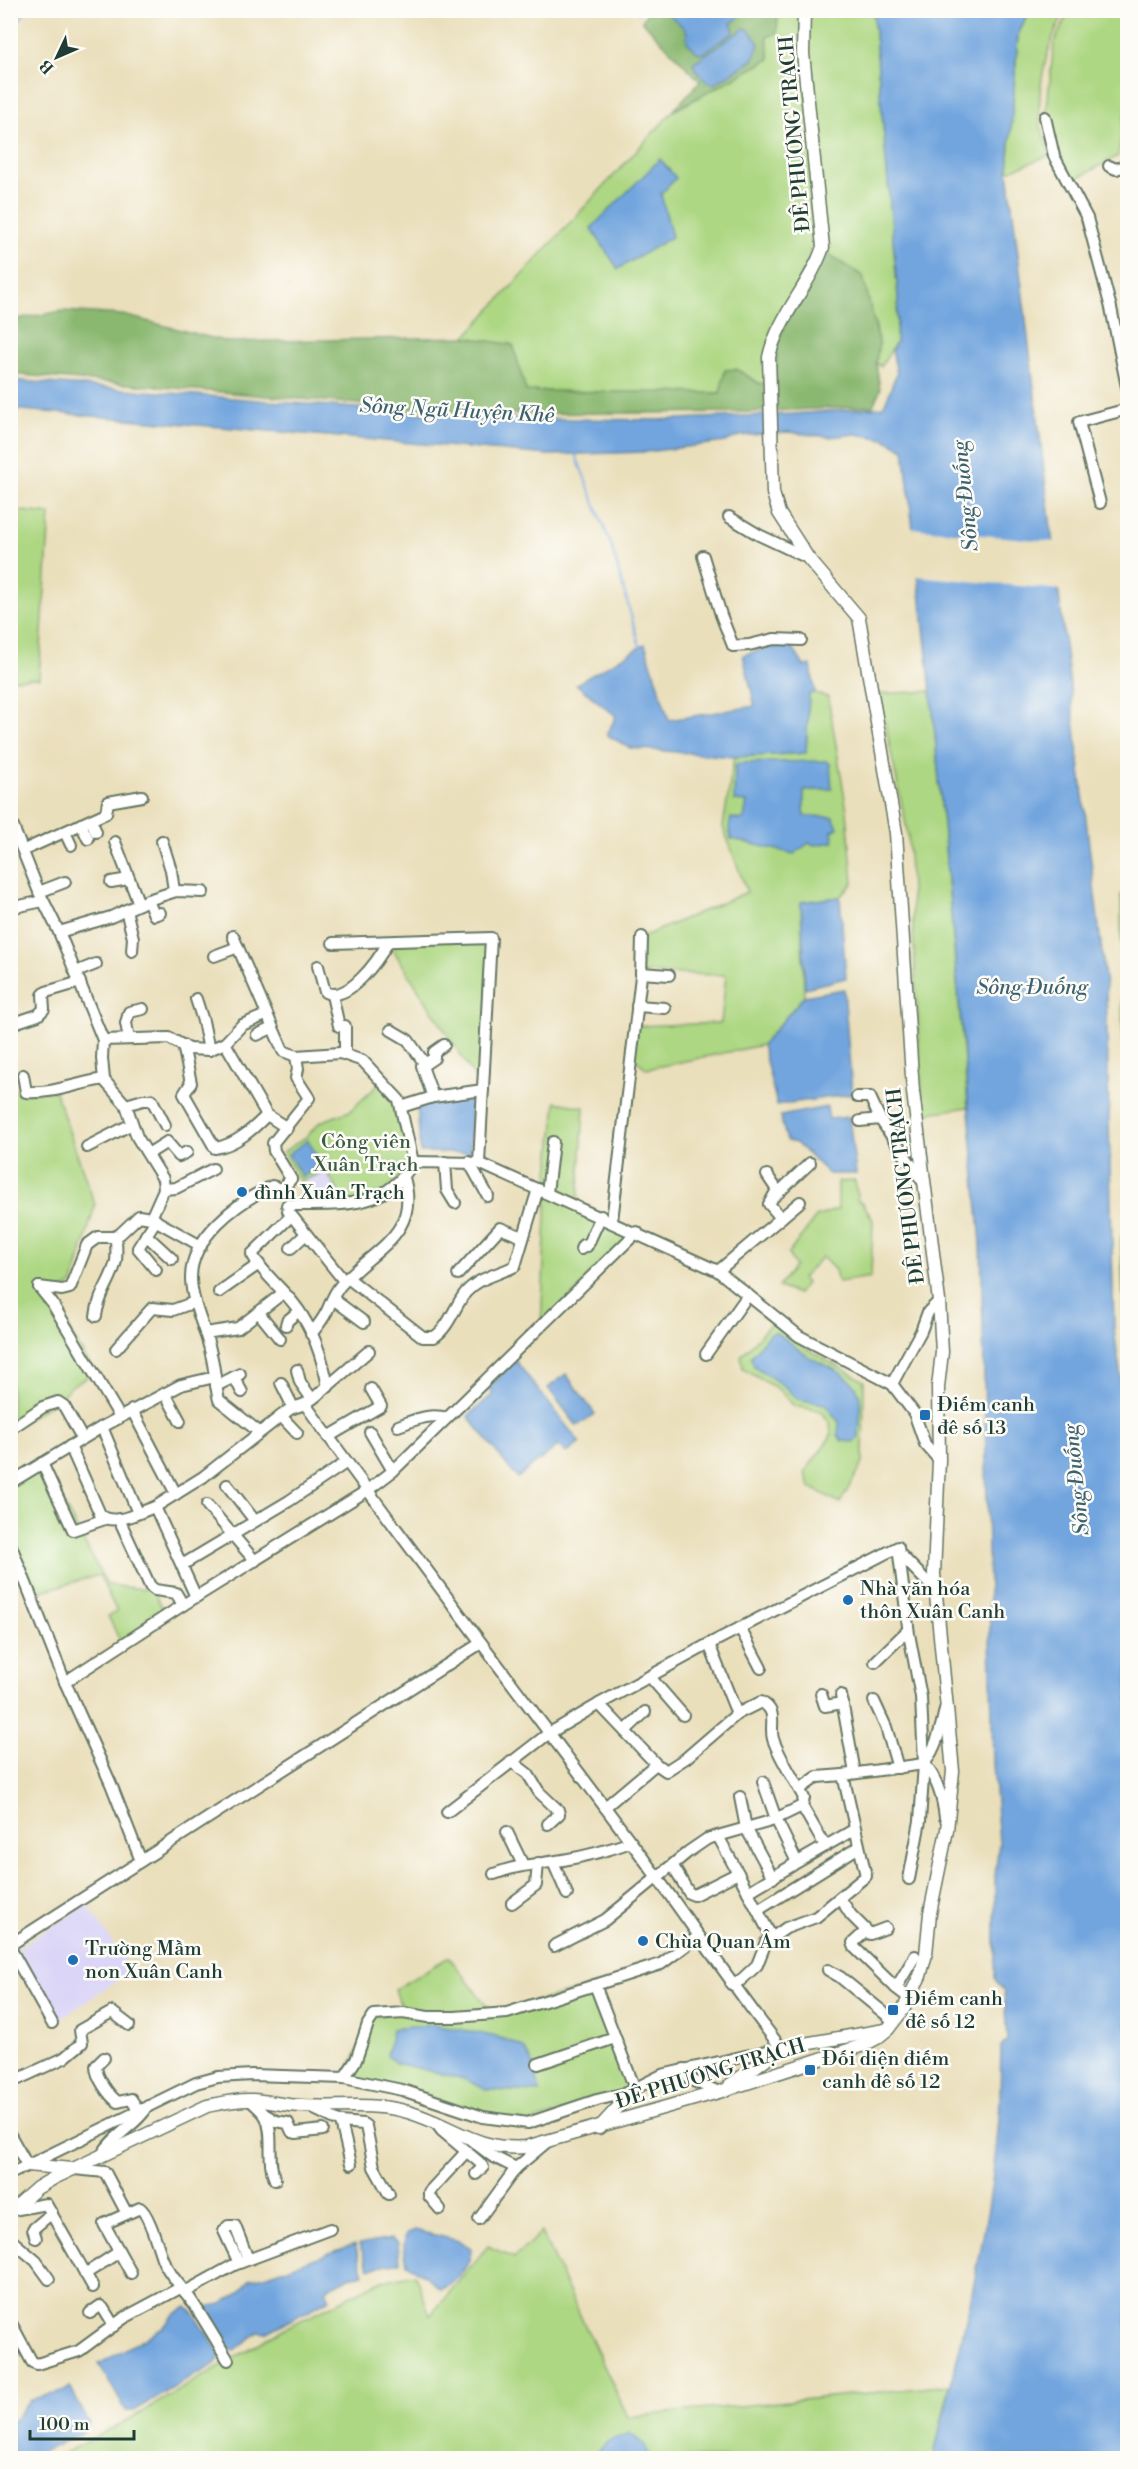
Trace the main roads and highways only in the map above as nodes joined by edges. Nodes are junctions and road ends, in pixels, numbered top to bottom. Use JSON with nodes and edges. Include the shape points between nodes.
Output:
{"nodes":[{"id":1,"x":804,"y":10,"type":"edge"},
{"id":2,"x":891,"y":2025,"type":"junction"},
{"id":3,"x":635,"y":2089,"type":"road end"},
{"id":4,"x":721,"y":2092,"type":"junction"},
{"id":5,"x":599,"y":2128,"type":"junction"},
{"id":6,"x":27,"y":2165,"type":"road end"},
{"id":7,"x":74,"y":2169,"type":"junction"},
{"id":8,"x":12,"y":2211,"type":"edge"}],
"edges":[{"from":1,"to":2,"type":"main road","name":"ĐÊ PHƯƠNG TRẠCH","via":[[803,53],[823,247],[772,344],[769,357],[773,493],[779,513],[808,558],[859,618],[896,833],[913,1092],[942,1352],[934,1574],[954,1771],[926,1954],[920,1976]]},
{"from":2,"to":4,"type":"main road","name":"ĐÊ PHƯƠNG TRẠCH","via":[[864,2045]]},
{"from":2,"to":4,"type":"main road","via":[[781,2048]]},
{"from":3,"to":5,"type":"main road"},
{"from":4,"to":5,"type":"main road","name":"ĐÊ PHƯƠNG TRẠCH"},
{"from":5,"to":7,"type":"main road","name":"ĐÊ PHƯƠNG TRẠCH","via":[[526,2147],[468,2146],[435,2122],[406,2111],[250,2100],[207,2106]]},
{"from":6,"to":7,"type":"main road"},
{"from":7,"to":8,"type":"main road","name":"ĐÊ PHƯƠNG TRẠCH","via":[[37,2188]]}]}
